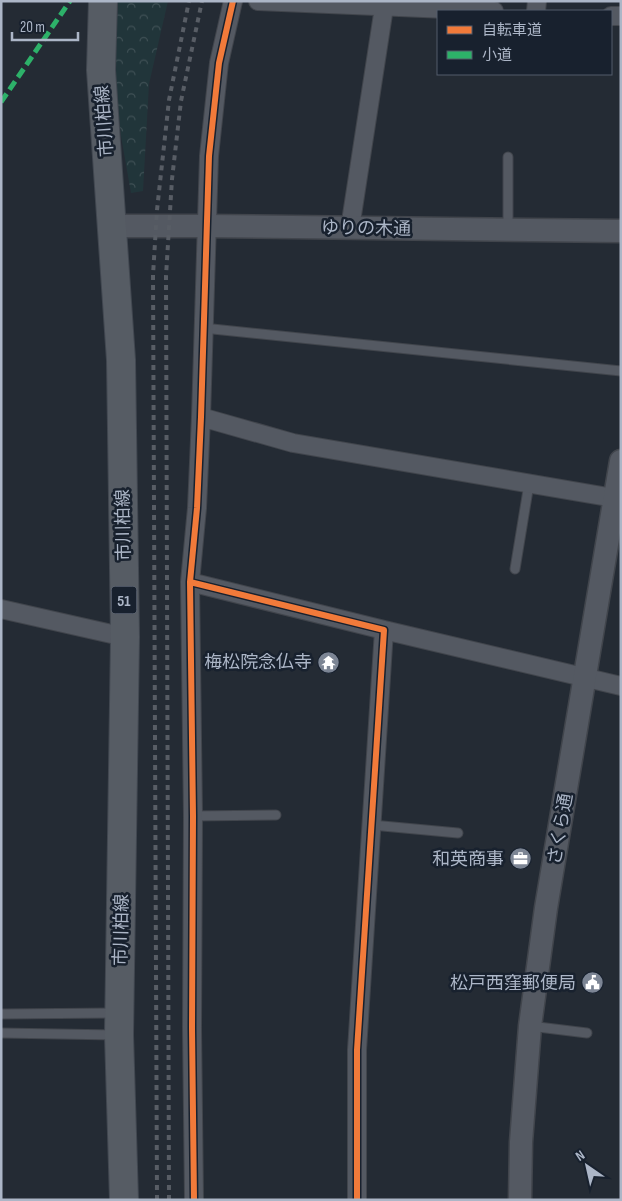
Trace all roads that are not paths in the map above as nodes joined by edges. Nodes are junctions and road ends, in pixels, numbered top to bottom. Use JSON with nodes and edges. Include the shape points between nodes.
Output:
{"nodes":[{"id":1,"x":104,"y":1,"type":"edge"},
{"id":2,"x":233,"y":1,"type":"edge"},
{"id":3,"x":258,"y":1,"type":"edge"},
{"id":4,"x":385,"y":4,"type":"edge"},
{"id":5,"x":478,"y":10,"type":"edge"},
{"id":6,"x":508,"y":157,"type":"dead end"},
{"id":7,"x":111,"y":226,"type":"junction"},
{"id":8,"x":207,"y":226,"type":"junction"},
{"id":9,"x":350,"y":228,"type":"junction"},
{"id":10,"x":508,"y":231,"type":"junction"},
{"id":11,"x":621,"y":232,"type":"edge"},
{"id":12,"x":203,"y":328,"type":"junction"},
{"id":13,"x":621,"y":371,"type":"edge"},
{"id":14,"x":202,"y":417,"type":"junction"},
{"id":15,"x":621,"y":461,"type":"edge"},
{"id":16,"x":529,"y":484,"type":"junction"},
{"id":17,"x":616,"y":502,"type":"edge"},
{"id":18,"x":515,"y":569,"type":"dead end"},
{"id":19,"x":190,"y":582,"type":"junction"},
{"id":20,"x":1,"y":609,"type":"edge"},
{"id":21,"x":384,"y":630,"type":"junction"},
{"id":22,"x":125,"y":637,"type":"junction"},
{"id":23,"x":586,"y":677,"type":"junction"},
{"id":24,"x":621,"y":686,"type":"edge"},
{"id":25,"x":276,"y":815,"type":"dead end"},
{"id":26,"x":193,"y":816,"type":"junction"},
{"id":27,"x":372,"y":825,"type":"junction"},
{"id":28,"x":458,"y":832,"type":"dead end"},
{"id":29,"x":1,"y":1014,"type":"edge"},
{"id":30,"x":119,"y":1024,"type":"junction"},
{"id":31,"x":530,"y":1026,"type":"junction"},
{"id":32,"x":1,"y":1033,"type":"edge"},
{"id":33,"x":587,"y":1033,"type":"dead end"},
{"id":34,"x":124,"y":1200,"type":"edge"},
{"id":35,"x":194,"y":1200,"type":"edge"},
{"id":36,"x":357,"y":1200,"type":"edge"},
{"id":37,"x":520,"y":1200,"type":"edge"}],
"edges":[{"from":1,"to":7,"type":"main road","name":"市川柏線","number":"51","via":[[101,70]]},
{"from":2,"to":8,"type":"street","via":[[218,63],[209,156]]},
{"from":3,"to":4,"type":"street"},
{"from":4,"to":5,"type":"street"},
{"from":4,"to":9,"type":"street"},
{"from":6,"to":10,"type":"lane"},
{"from":7,"to":8,"type":"street","name":"ゆりの木通"},
{"from":7,"to":22,"type":"main road","name":"市川柏線","number":"51","via":[[121,360]]},
{"from":8,"to":9,"type":"street","name":"ゆりの木通"},
{"from":8,"to":12,"type":"street"},
{"from":9,"to":10,"type":"street","name":"ゆりの木通"},
{"from":10,"to":11,"type":"street","name":"ゆりの木通"},
{"from":12,"to":13,"type":"lane"},
{"from":12,"to":14,"type":"street"},
{"from":14,"to":16,"type":"street","via":[[293,443]]},
{"from":14,"to":19,"type":"street"},
{"from":15,"to":17,"type":"street","name":"さくら通"},
{"from":16,"to":17,"type":"street"},
{"from":16,"to":18,"type":"lane"},
{"from":17,"to":23,"type":"street","name":"さくら通"},
{"from":19,"to":21,"type":"street"},
{"from":19,"to":26,"type":"street"},
{"from":20,"to":22,"type":"street"},
{"from":21,"to":23,"type":"street"},
{"from":21,"to":27,"type":"street"},
{"from":22,"to":30,"type":"main road","name":"市川柏線","number":"51"},
{"from":23,"to":24,"type":"street"},
{"from":23,"to":31,"type":"street","name":"さくら通","via":[[546,908]]},
{"from":25,"to":26,"type":"lane"},
{"from":26,"to":35,"type":"street"},
{"from":27,"to":28,"type":"lane"},
{"from":27,"to":36,"type":"street","via":[[356,1050]]},
{"from":29,"to":30,"type":"lane"},
{"from":30,"to":32,"type":"lane"},
{"from":30,"to":34,"type":"main road","name":"市川柏線","number":"51"},
{"from":31,"to":33,"type":"lane"},
{"from":31,"to":37,"type":"street","name":"さくら通"}]}
